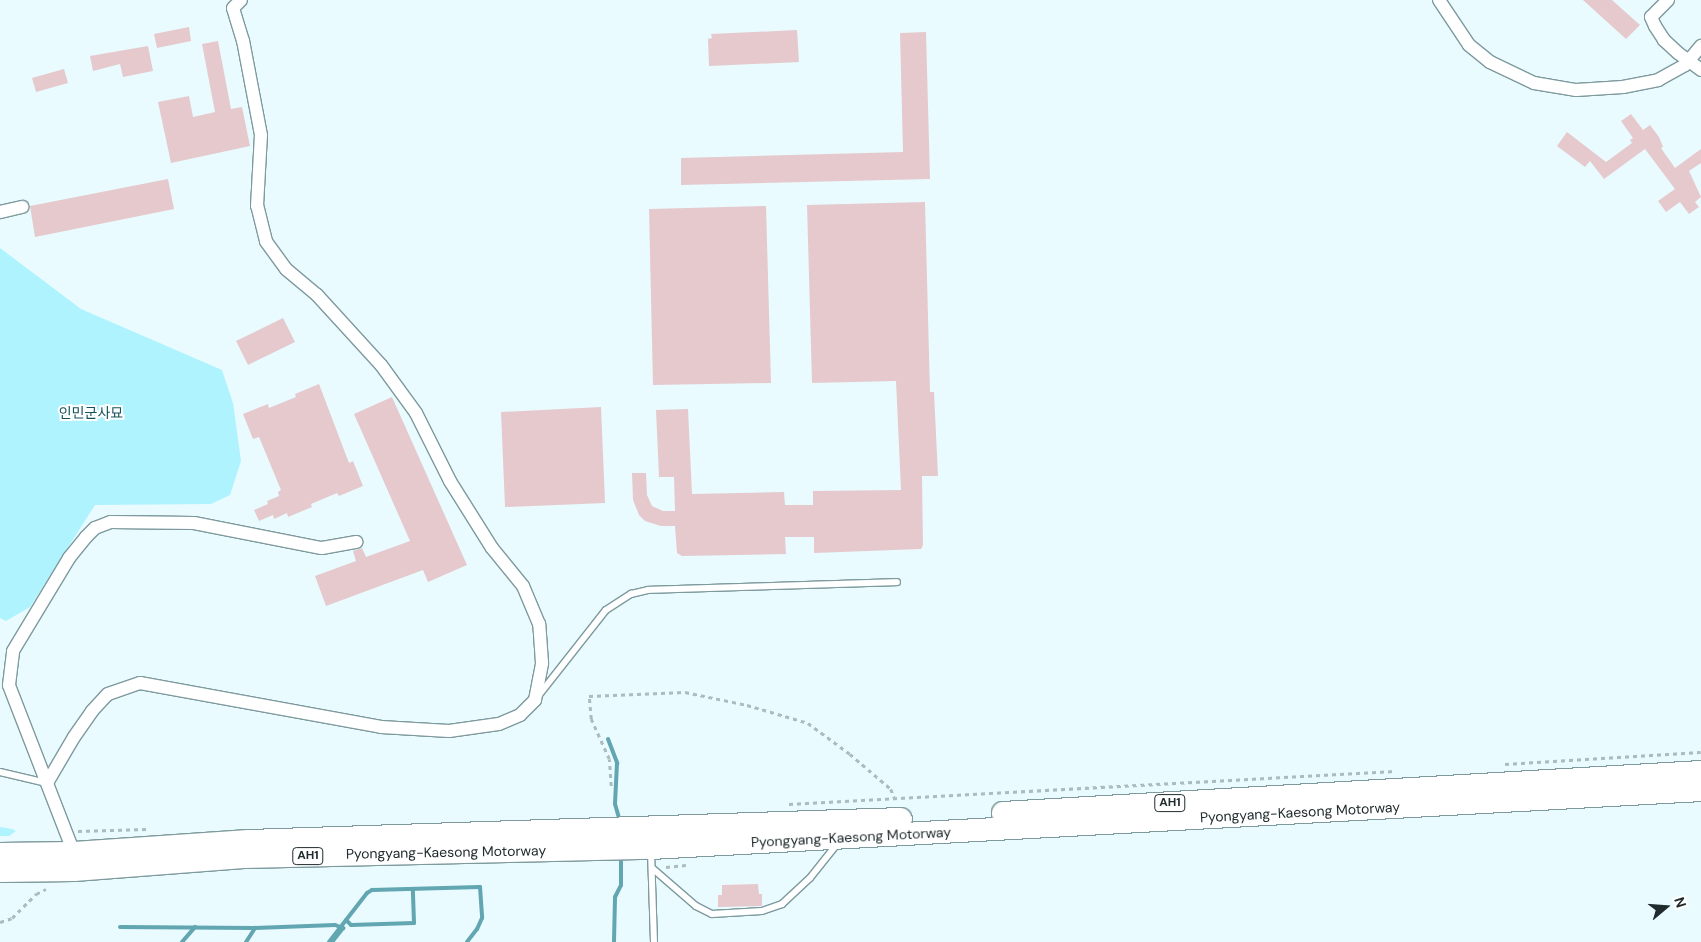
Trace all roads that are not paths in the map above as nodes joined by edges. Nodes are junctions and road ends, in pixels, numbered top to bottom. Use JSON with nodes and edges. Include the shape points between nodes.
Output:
{"nodes":[{"id":1,"x":242,"y":0,"type":"edge"},
{"id":2,"x":1439,"y":0,"type":"edge"},
{"id":3,"x":1668,"y":0,"type":"edge"},
{"id":4,"x":1701,"y":46,"type":"edge"},
{"id":5,"x":1689,"y":60,"type":"junction"},
{"id":6,"x":1701,"y":70,"type":"edge"},
{"id":7,"x":22,"y":207,"type":"dead end"},
{"id":8,"x":0,"y":212,"type":"edge"},
{"id":9,"x":356,"y":542,"type":"dead end"},
{"id":10,"x":897,"y":582,"type":"dead end"},
{"id":11,"x":535,"y":700,"type":"junction"},
{"id":12,"x":0,"y":772,"type":"edge"},
{"id":13,"x":1701,"y":772,"type":"edge"},
{"id":14,"x":47,"y":783,"type":"junction"},
{"id":15,"x":1701,"y":790,"type":"edge"},
{"id":16,"x":843,"y":837,"type":"junction"},
{"id":17,"x":616,"y":839,"type":"junction"},
{"id":18,"x":646,"y":848,"type":"junction"},
{"id":19,"x":74,"y":853,"type":"junction"},
{"id":20,"x":0,"y":854,"type":"edge"},
{"id":21,"x":0,"y":872,"type":"edge"},
{"id":22,"x":654,"y":942,"type":"edge"}],
"edges":[{"from":1,"to":11,"type":"street","via":[[233,8],[243,41],[260,135],[257,206],[266,240],[286,269],[318,295],[381,365],[416,413],[450,480],[492,548],[523,586],[539,624],[542,663]]},
{"from":2,"to":5,"type":"street","via":[[1469,45],[1490,62],[1534,83],[1576,90],[1623,87],[1658,80]]},
{"from":3,"to":5,"type":"street","via":[[1651,16],[1664,40]]},
{"from":4,"to":5,"type":"street"},
{"from":5,"to":6,"type":"street"},
{"from":7,"to":8,"type":"street"},
{"from":9,"to":14,"type":"street","via":[[322,548],[194,522],[111,522],[95,528],[69,558],[14,651],[9,685]]},
{"from":10,"to":11,"type":"lane","via":[[648,590],[632,594],[606,610]]},
{"from":11,"to":14,"type":"street","via":[[520,715],[500,724],[449,731],[381,727],[140,683],[123,687],[102,700],[74,737]]},
{"from":12,"to":14,"type":"lane"},
{"from":13,"to":18,"type":"highway","name":"Pyongyang-Kaesong Motorway","number":"AH1","via":[[905,818]]},
{"from":14,"to":19,"type":"street"},
{"from":15,"to":16,"type":"highway","name":"Pyongyang-Kaesong Motorway","number":"AH1"},
{"from":16,"to":18,"type":"highway","name":"Pyongyang-Kaesong Motorway","number":"AH1"},
{"from":16,"to":18,"type":"lane","via":[[810,878],[782,904],[762,911],[712,914],[696,906]]},
{"from":17,"to":18,"type":"highway","name":"Pyongyang-Kaesong Motorway","number":"AH1"},
{"from":17,"to":19,"type":"highway","name":"Pyongyang-Kaesong Motorway","number":"AH1","via":[[250,841]]},
{"from":17,"to":21,"type":"highway","name":"Pyongyang-Kaesong Motorway","number":"AH1"},
{"from":18,"to":22,"type":"lane"},
{"from":19,"to":20,"type":"highway","name":"Pyongyang-Kaesong Motorway","number":"AH1"}]}
